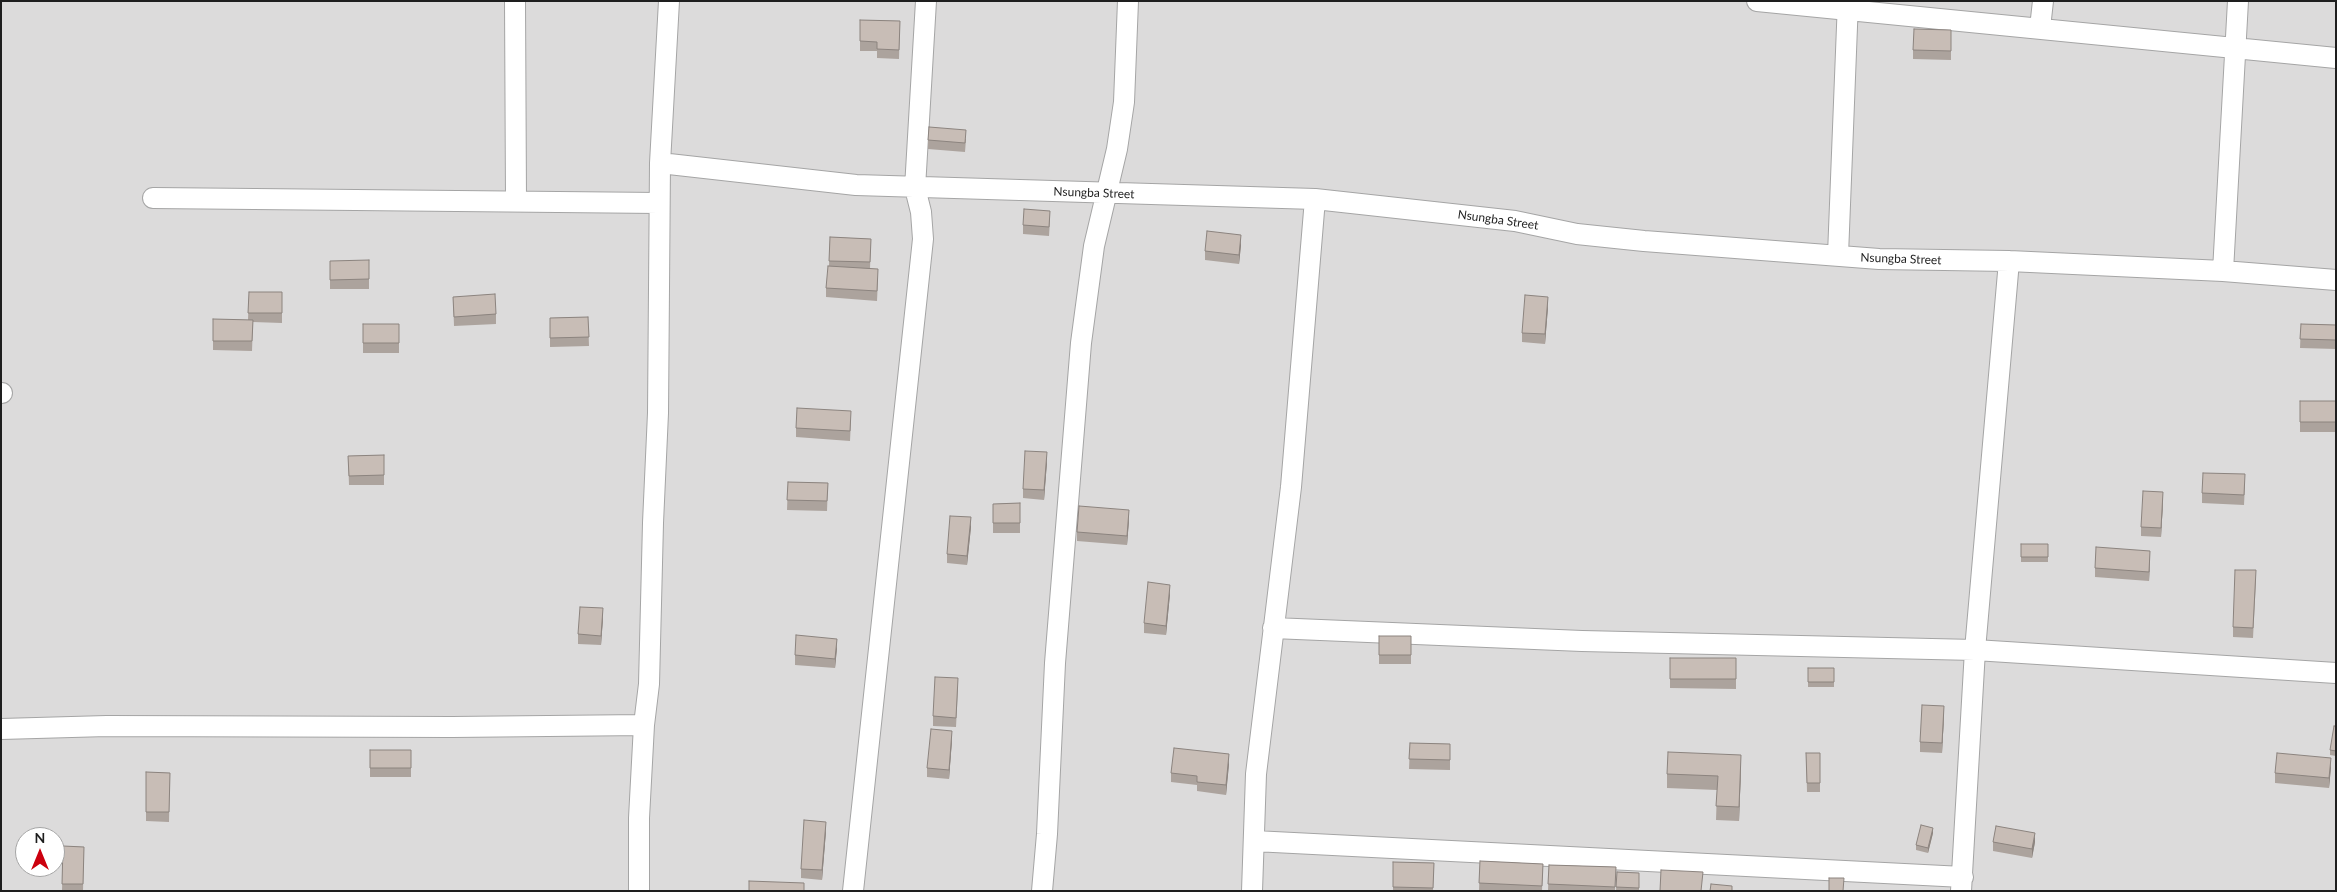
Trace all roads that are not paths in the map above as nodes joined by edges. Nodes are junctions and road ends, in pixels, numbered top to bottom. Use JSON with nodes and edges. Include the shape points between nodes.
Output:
{"nodes":[{"id":1,"x":515,"y":1,"type":"edge"},
{"id":2,"x":669,"y":1,"type":"edge"},
{"id":3,"x":926,"y":1,"type":"edge"},
{"id":4,"x":1128,"y":1,"type":"edge"},
{"id":5,"x":1757,"y":1,"type":"edge"},
{"id":6,"x":2043,"y":1,"type":"edge"},
{"id":7,"x":2238,"y":1,"type":"edge"},
{"id":8,"x":1848,"y":6,"type":"edge"},
{"id":9,"x":2040,"y":28,"type":"junction"},
{"id":10,"x":2234,"y":47,"type":"junction"},
{"id":11,"x":2336,"y":58,"type":"edge"},
{"id":12,"x":660,"y":163,"type":"junction"},
{"id":13,"x":915,"y":188,"type":"junction"},
{"id":14,"x":1106,"y":193,"type":"junction"},
{"id":15,"x":153,"y":198,"type":"dead end"},
{"id":16,"x":1315,"y":199,"type":"junction"},
{"id":17,"x":516,"y":200,"type":"junction"},
{"id":18,"x":659,"y":202,"type":"junction"},
{"id":19,"x":1838,"y":255,"type":"junction"},
{"id":20,"x":2009,"y":261,"type":"junction"},
{"id":21,"x":2223,"y":271,"type":"junction"},
{"id":22,"x":2336,"y":280,"type":"edge"},
{"id":23,"x":1273,"y":628,"type":"junction"},
{"id":24,"x":1974,"y":650,"type":"junction"},
{"id":25,"x":2336,"y":673,"type":"edge"},
{"id":26,"x":644,"y":725,"type":"junction"},
{"id":27,"x":1,"y":729,"type":"edge"},
{"id":28,"x":1254,"y":841,"type":"junction"},
{"id":29,"x":1962,"y":884,"type":"edge"},
{"id":30,"x":639,"y":891,"type":"edge"},
{"id":31,"x":853,"y":891,"type":"edge"},
{"id":32,"x":1042,"y":891,"type":"edge"},
{"id":33,"x":1252,"y":891,"type":"edge"}],
"edges":[{"from":1,"to":17,"type":"street"},
{"from":2,"to":12,"type":"street"},
{"from":3,"to":13,"type":"street"},
{"from":4,"to":14,"type":"street","via":[[1124,102]]},
{"from":5,"to":8,"type":"street"},
{"from":6,"to":9,"type":"street"},
{"from":7,"to":10,"type":"street"},
{"from":8,"to":9,"type":"street"},
{"from":8,"to":19,"type":"street"},
{"from":9,"to":10,"type":"street"},
{"from":10,"to":11,"type":"street"},
{"from":10,"to":21,"type":"street"},
{"from":12,"to":13,"type":"street","name":"Nsungba Street"},
{"from":12,"to":18,"type":"street"},
{"from":13,"to":14,"type":"street","name":"Nsungba Street"},
{"from":13,"to":31,"type":"street","via":[[924,239]]},
{"from":14,"to":16,"type":"street","name":"Nsungba Street"},
{"from":14,"to":32,"type":"street","via":[[1094,246],[1081,343],[1055,664],[1048,834]]},
{"from":15,"to":17,"type":"street"},
{"from":16,"to":19,"type":"street","name":"Nsungba Street","via":[[1515,221],[1577,234]]},
{"from":16,"to":23,"type":"street","via":[[1291,487]]},
{"from":17,"to":18,"type":"street"},
{"from":18,"to":26,"type":"street","via":[[658,413],[649,684]]},
{"from":19,"to":20,"type":"street","name":"Nsungba Street","via":[[1879,259]]},
{"from":20,"to":21,"type":"street","name":"Nsungba Street"},
{"from":20,"to":24,"type":"street"},
{"from":21,"to":22,"type":"street","name":"Nsungba Street"},
{"from":23,"to":24,"type":"street","via":[[1582,641]]},
{"from":23,"to":28,"type":"street","via":[[1256,774]]},
{"from":24,"to":25,"type":"street"},
{"from":24,"to":29,"type":"street"},
{"from":26,"to":27,"type":"street"},
{"from":26,"to":30,"type":"street"},
{"from":28,"to":29,"type":"street"},
{"from":28,"to":33,"type":"street"}]}
